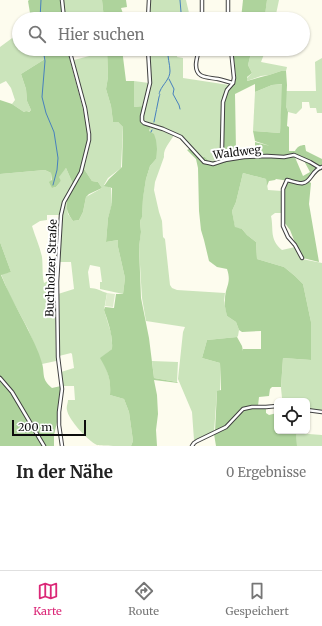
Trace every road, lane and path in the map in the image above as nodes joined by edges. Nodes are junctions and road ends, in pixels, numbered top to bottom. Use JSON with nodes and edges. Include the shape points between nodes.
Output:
{"nodes":[{"id":1,"x":62,"y":0,"type":"edge"},
{"id":2,"x":150,"y":0,"type":"edge"},
{"id":3,"x":202,"y":0,"type":"edge"},
{"id":4,"x":228,"y":0,"type":"edge"},
{"id":5,"x":63,"y":12,"type":"edge"},
{"id":6,"x":149,"y":12,"type":"edge"},
{"id":7,"x":202,"y":12,"type":"edge"},
{"id":8,"x":228,"y":12,"type":"edge"},
{"id":9,"x":71,"y":56,"type":"edge"},
{"id":10,"x":148,"y":56,"type":"edge"},
{"id":11,"x":198,"y":56,"type":"edge"},
{"id":12,"x":232,"y":56,"type":"edge"},
{"id":13,"x":233,"y":83,"type":"junction"},
{"id":14,"x":225,"y":160,"type":"junction"},
{"id":15,"x":321,"y":167,"type":"edge"},
{"id":16,"x":302,"y":258,"type":"dead end"},
{"id":17,"x":0,"y":378,"type":"edge"},
{"id":18,"x":274,"y":406,"type":"edge"},
{"id":19,"x":310,"y":410,"type":"edge"},
{"id":20,"x":322,"y":412,"type":"edge"},
{"id":21,"x":44,"y":446,"type":"edge"},
{"id":22,"x":62,"y":446,"type":"edge"},
{"id":23,"x":192,"y":446,"type":"edge"}],
"edges":[{"from":1,"to":5,"type":"street"},
{"from":2,"to":6,"type":"street"},
{"from":3,"to":7,"type":"street"},
{"from":4,"to":8,"type":"street"},
{"from":9,"to":22,"type":"street","name":"Buchholzer Straße","via":[[85,108],[89,140],[81,172],[64,202],[61,215],[57,282],[58,361],[62,388],[59,425]]},
{"from":10,"to":14,"type":"street","name":"Waldweg","via":[[150,83],[142,121],[181,137],[204,162],[213,164]]},
{"from":11,"to":13,"type":"street","via":[[196,65],[201,75]]},
{"from":12,"to":13,"type":"street"},
{"from":13,"to":14,"type":"street","via":[[227,90],[223,102],[222,148]]},
{"from":14,"to":15,"type":"street","name":"Waldweg","via":[[244,157],[284,157],[294,154]]},
{"from":15,"to":16,"type":"street","via":[[303,183],[287,180],[283,189],[283,226]]},
{"from":17,"to":21,"type":"street","via":[[12,392]]},
{"from":18,"to":23,"type":"street","via":[[243,410],[226,426]]},
{"from":19,"to":20,"type":"street"}]}
